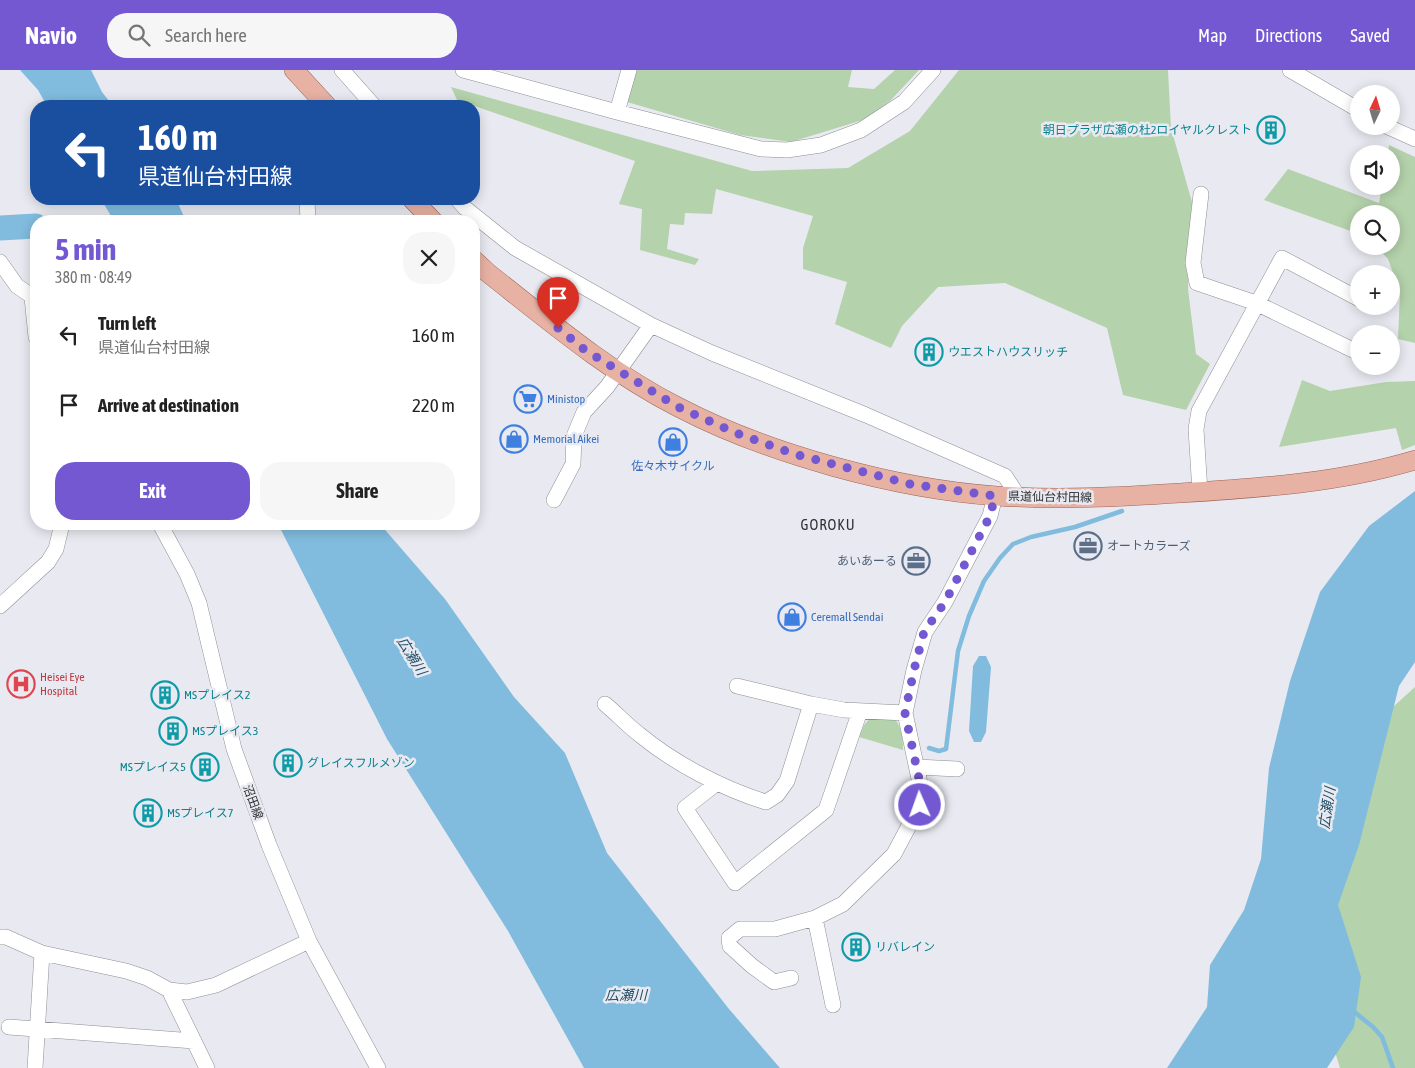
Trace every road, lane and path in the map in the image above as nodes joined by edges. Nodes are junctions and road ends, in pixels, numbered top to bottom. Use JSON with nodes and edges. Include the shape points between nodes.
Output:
{"nodes":[{"id":1,"x":294,"y":70,"type":"edge"},
{"id":2,"x":342,"y":70,"type":"edge"},
{"id":3,"x":463,"y":70,"type":"edge"},
{"id":4,"x":629,"y":70,"type":"edge"},
{"id":5,"x":933,"y":70,"type":"edge"},
{"id":6,"x":1290,"y":70,"type":"edge"},
{"id":7,"x":322,"y":100,"type":"edge"},
{"id":8,"x":369,"y":100,"type":"edge"},
{"id":9,"x":1350,"y":105,"type":"edge"},
{"id":10,"x":617,"y":112,"type":"junction"},
{"id":11,"x":1400,"y":132,"type":"edge"},
{"id":12,"x":1415,"y":139,"type":"edge"},
{"id":13,"x":1201,"y":194,"type":"dead end"},
{"id":14,"x":418,"y":205,"type":"edge"},
{"id":15,"x":462,"y":205,"type":"edge"},
{"id":16,"x":427,"y":215,"type":"edge"},
{"id":17,"x":474,"y":215,"type":"edge"},
{"id":18,"x":480,"y":220,"type":"edge"},
{"id":19,"x":0,"y":262,"type":"edge"},
{"id":20,"x":480,"y":266,"type":"edge"},
{"id":21,"x":1350,"y":294,"type":"edge"},
{"id":22,"x":30,"y":295,"type":"edge"},
{"id":23,"x":1256,"y":303,"type":"junction"},
{"id":24,"x":651,"y":325,"type":"junction"},
{"id":25,"x":1350,"y":349,"type":"edge"},
{"id":26,"x":619,"y":371,"type":"junction"},
{"id":27,"x":1415,"y":460,"type":"edge"},
{"id":28,"x":1200,"y":492,"type":"junction"},
{"id":29,"x":995,"y":496,"type":"junction"},
{"id":30,"x":1018,"y":496,"type":"junction"},
{"id":31,"x":554,"y":500,"type":"dead end"},
{"id":32,"x":61,"y":530,"type":"edge"},
{"id":33,"x":163,"y":530,"type":"edge"},
{"id":34,"x":0,"y":606,"type":"edge"},
{"id":35,"x":736,"y":686,"type":"dead end"},
{"id":36,"x":605,"y":704,"type":"dead end"},
{"id":37,"x":811,"y":704,"type":"junction"},
{"id":38,"x":860,"y":711,"type":"junction"},
{"id":39,"x":905,"y":713,"type":"junction"},
{"id":40,"x":917,"y":767,"type":"junction"},
{"id":41,"x":957,"y":769,"type":"dead end"},
{"id":42,"x":716,"y":783,"type":"junction"},
{"id":43,"x":815,"y":918,"type":"junction"},
{"id":44,"x":0,"y":937,"type":"edge"},
{"id":45,"x":308,"y":941,"type":"junction"},
{"id":46,"x":42,"y":953,"type":"junction"},
{"id":47,"x":791,"y":978,"type":"dead end"},
{"id":48,"x":169,"y":990,"type":"junction"},
{"id":49,"x":833,"y":1005,"type":"dead end"},
{"id":50,"x":9,"y":1027,"type":"dead end"},
{"id":51,"x":37,"y":1029,"type":"junction"},
{"id":52,"x":194,"y":1041,"type":"junction"},
{"id":53,"x":35,"y":1068,"type":"edge"},
{"id":54,"x":207,"y":1068,"type":"edge"},
{"id":55,"x":378,"y":1068,"type":"edge"}],
"edges":[{"from":1,"to":7,"type":"main road"},
{"from":2,"to":8,"type":"street"},
{"from":3,"to":10,"type":"street"},
{"from":4,"to":10,"type":"street"},
{"from":5,"to":10,"type":"street","via":[[904,102],[861,130],[821,145],[796,149],[761,149]]},
{"from":6,"to":9,"type":"street"},
{"from":11,"to":12,"type":"street"},
{"from":13,"to":23,"type":"street","via":[[1193,263],[1197,283]]},
{"from":14,"to":16,"type":"main road"},
{"from":15,"to":17,"type":"street"},
{"from":18,"to":24,"type":"street","via":[[515,248]]},
{"from":19,"to":22,"type":"street","via":[[17,286]]},
{"from":20,"to":26,"type":"main road","name":"県道仙台村田線","via":[[585,350]]},
{"from":21,"to":23,"type":"street","via":[[1282,258]]},
{"from":23,"to":25,"type":"street"},
{"from":23,"to":28,"type":"street","via":[[1199,411],[1196,430]]},
{"from":24,"to":26,"type":"street"},
{"from":24,"to":30,"type":"street","via":[[1005,476]]},
{"from":26,"to":29,"type":"main road","name":"県道仙台村田線","via":[[678,407],[794,454],[910,484]]},
{"from":26,"to":31,"type":"street","via":[[584,412],[574,436],[573,464]]},
{"from":27,"to":28,"type":"main road","name":"県道仙台村田線","via":[[1338,479]]},
{"from":28,"to":30,"type":"main road","name":"県道仙台村田線","via":[[1084,498]]},
{"from":29,"to":30,"type":"main road","name":"県道仙台村田線"},
{"from":29,"to":39,"type":"street","via":[[990,516],[945,602],[924,632]]},
{"from":32,"to":34,"type":"street","via":[[56,549],[48,562]]},
{"from":33,"to":45,"type":"street","name":"沼田線","via":[[199,603],[234,749]]},
{"from":35,"to":37,"type":"street"},
{"from":36,"to":42,"type":"street","via":[[640,736]]},
{"from":37,"to":38,"type":"street"},
{"from":37,"to":42,"type":"street","via":[[787,780],[777,795],[766,802]]},
{"from":38,"to":39,"type":"street"},
{"from":38,"to":42,"type":"street","via":[[826,810],[735,883],[685,808]]},
{"from":39,"to":40,"type":"street"},
{"from":40,"to":41,"type":"street"},
{"from":40,"to":43,"type":"street","via":[[922,793],[920,805],[894,854],[843,904]]},
{"from":43,"to":47,"type":"street","via":[[775,929],[740,929],[729,938],[730,946],[774,982]]},
{"from":43,"to":49,"type":"street"},
{"from":44,"to":46,"type":"street"},
{"from":45,"to":48,"type":"street","via":[[216,985],[187,992]]},
{"from":45,"to":55,"type":"street","name":"沼田線"},
{"from":46,"to":48,"type":"street","via":[[126,971]]},
{"from":46,"to":51,"type":"street"},
{"from":48,"to":52,"type":"street"},
{"from":50,"to":51,"type":"street"},
{"from":51,"to":52,"type":"street"},
{"from":51,"to":53,"type":"street"},
{"from":52,"to":54,"type":"street"}]}
